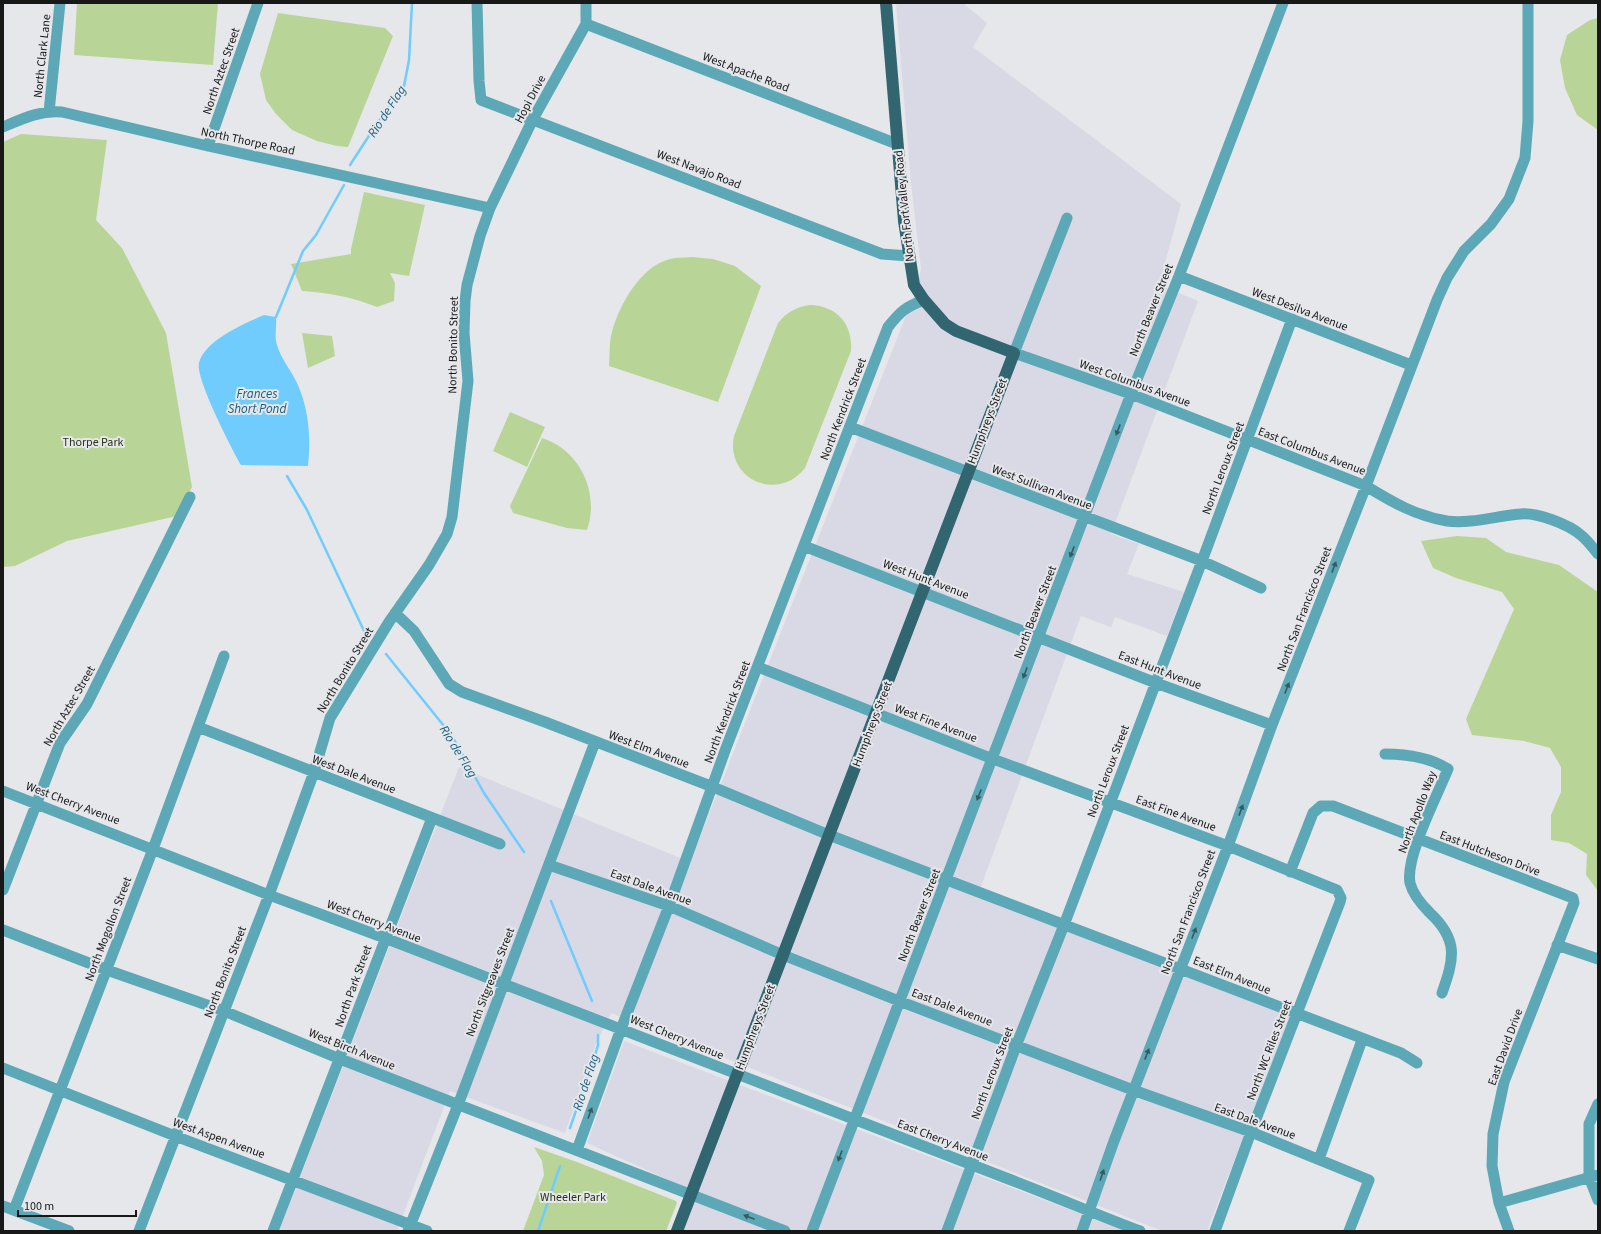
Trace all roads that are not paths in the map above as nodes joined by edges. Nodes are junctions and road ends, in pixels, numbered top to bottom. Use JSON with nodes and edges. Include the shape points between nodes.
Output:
{"nodes":[{"id":1,"x":60,"y":3,"type":"edge"},
{"id":2,"x":258,"y":3,"type":"edge"},
{"id":3,"x":477,"y":3,"type":"edge"},
{"id":4,"x":586,"y":3,"type":"edge"},
{"id":5,"x":886,"y":3,"type":"edge"},
{"id":6,"x":1283,"y":3,"type":"edge"},
{"id":7,"x":1528,"y":3,"type":"edge"},
{"id":8,"x":586,"y":24,"type":"junction"},
{"id":9,"x":49,"y":112,"type":"junction"},
{"id":10,"x":533,"y":119,"type":"junction"},
{"id":11,"x":3,"y":127,"type":"edge"},
{"id":12,"x":897,"y":144,"type":"junction"},
{"id":13,"x":208,"y":146,"type":"junction"},
{"id":14,"x":490,"y":208,"type":"junction"},
{"id":15,"x":1067,"y":218,"type":"dead end"},
{"id":16,"x":909,"y":256,"type":"junction"},
{"id":17,"x":1179,"y":276,"type":"junction"},
{"id":18,"x":924,"y":300,"type":"junction"},
{"id":19,"x":1292,"y":320,"type":"junction"},
{"id":20,"x":1014,"y":353,"type":"junction"},
{"id":21,"x":1412,"y":365,"type":"junction"},
{"id":22,"x":1131,"y":394,"type":"junction"},
{"id":23,"x":850,"y":427,"type":"junction"},
{"id":24,"x":1247,"y":440,"type":"junction"},
{"id":25,"x":967,"y":472,"type":"junction"},
{"id":26,"x":1366,"y":486,"type":"junction"},
{"id":27,"x":190,"y":497,"type":"dead end"},
{"id":28,"x":1085,"y":517,"type":"junction"},
{"id":29,"x":804,"y":546,"type":"junction"},
{"id":30,"x":1598,"y":554,"type":"edge"},
{"id":31,"x":1202,"y":561,"type":"junction"},
{"id":32,"x":1261,"y":588,"type":"dead end"},
{"id":33,"x":922,"y":592,"type":"junction"},
{"id":34,"x":395,"y":613,"type":"junction"},
{"id":35,"x":1039,"y":637,"type":"junction"},
{"id":36,"x":224,"y":656,"type":"dead end"},
{"id":37,"x":758,"y":667,"type":"junction"},
{"id":38,"x":1156,"y":683,"type":"junction"},
{"id":39,"x":875,"y":714,"type":"junction"},
{"id":40,"x":1272,"y":725,"type":"junction"},
{"id":41,"x":198,"y":727,"type":"junction"},
{"id":42,"x":595,"y":742,"type":"junction"},
{"id":43,"x":1385,"y":754,"type":"dead end"},
{"id":44,"x":993,"y":759,"type":"junction"},
{"id":45,"x":314,"y":772,"type":"junction"},
{"id":46,"x":713,"y":787,"type":"junction"},
{"id":47,"x":3,"y":791,"type":"edge"},
{"id":48,"x":1110,"y":802,"type":"junction"},
{"id":49,"x":37,"y":803,"type":"junction"},
{"id":50,"x":432,"y":818,"type":"junction"},
{"id":51,"x":829,"y":835,"type":"junction"},
{"id":52,"x":1418,"y":839,"type":"junction"},
{"id":53,"x":500,"y":844,"type":"dead end"},
{"id":54,"x":1228,"y":846,"type":"junction"},
{"id":55,"x":153,"y":849,"type":"junction"},
{"id":56,"x":549,"y":865,"type":"junction"},
{"id":57,"x":1290,"y":872,"type":"junction"},
{"id":58,"x":946,"y":879,"type":"junction"},
{"id":59,"x":3,"y":890,"type":"edge"},
{"id":60,"x":269,"y":895,"type":"junction"},
{"id":61,"x":1340,"y":902,"type":"joint"},
{"id":62,"x":668,"y":906,"type":"junction"},
{"id":63,"x":1064,"y":925,"type":"junction"},
{"id":64,"x":3,"y":930,"type":"edge"},
{"id":65,"x":385,"y":938,"type":"junction"},
{"id":66,"x":1558,"y":945,"type":"junction"},
{"id":67,"x":783,"y":955,"type":"junction"},
{"id":68,"x":1598,"y":959,"type":"edge"},
{"id":69,"x":1180,"y":968,"type":"junction"},
{"id":70,"x":107,"y":970,"type":"junction"},
{"id":71,"x":503,"y":984,"type":"junction"},
{"id":72,"x":1442,"y":993,"type":"dead end"},
{"id":73,"x":899,"y":1001,"type":"junction"},
{"id":74,"x":224,"y":1011,"type":"junction"},
{"id":75,"x":1296,"y":1014,"type":"junction"},
{"id":76,"x":621,"y":1029,"type":"junction"},
{"id":77,"x":1362,"y":1040,"type":"junction"},
{"id":78,"x":1016,"y":1046,"type":"junction"},
{"id":79,"x":340,"y":1059,"type":"junction"},
{"id":80,"x":1418,"y":1063,"type":"dead end"},
{"id":81,"x":3,"y":1068,"type":"edge"},
{"id":82,"x":737,"y":1075,"type":"junction"},
{"id":83,"x":59,"y":1090,"type":"junction"},
{"id":84,"x":1133,"y":1090,"type":"junction"},
{"id":85,"x":1598,"y":1104,"type":"edge"},
{"id":86,"x":458,"y":1105,"type":"junction"},
{"id":87,"x":853,"y":1120,"type":"junction"},
{"id":88,"x":1251,"y":1132,"type":"junction"},
{"id":89,"x":175,"y":1136,"type":"junction"},
{"id":90,"x":577,"y":1150,"type":"junction"},
{"id":91,"x":1319,"y":1159,"type":"junction"},
{"id":92,"x":972,"y":1165,"type":"junction"},
{"id":93,"x":1594,"y":1176,"type":"edge"},
{"id":94,"x":293,"y":1179,"type":"junction"},
{"id":95,"x":691,"y":1195,"type":"junction"},
{"id":96,"x":1598,"y":1200,"type":"edge"},
{"id":97,"x":1499,"y":1203,"type":"junction"},
{"id":98,"x":8,"y":1208,"type":"edge"},
{"id":99,"x":1089,"y":1212,"type":"junction"},
{"id":100,"x":409,"y":1228,"type":"edge"},
{"id":101,"x":69,"y":1231,"type":"edge"},
{"id":102,"x":139,"y":1231,"type":"edge"},
{"id":103,"x":274,"y":1231,"type":"edge"},
{"id":104,"x":427,"y":1231,"type":"edge"},
{"id":105,"x":677,"y":1231,"type":"edge"},
{"id":106,"x":785,"y":1231,"type":"edge"},
{"id":107,"x":812,"y":1231,"type":"edge"},
{"id":108,"x":947,"y":1231,"type":"edge"},
{"id":109,"x":1082,"y":1231,"type":"edge"},
{"id":110,"x":1140,"y":1231,"type":"edge"},
{"id":111,"x":1215,"y":1231,"type":"edge"},
{"id":112,"x":1349,"y":1231,"type":"edge"},
{"id":113,"x":1509,"y":1231,"type":"edge"}],
"edges":[{"from":1,"to":9,"type":"street","name":"North Clark Lane"},
{"from":2,"to":13,"type":"street","name":"North Aztec Street"},
{"from":3,"to":10,"type":"street","name":"West Navajo Road","via":[[481,100]]},
{"from":4,"to":8,"type":"street","name":"Hopi Drive"},
{"from":5,"to":12,"type":"main road","name":"North Fort Valley Road"},
{"from":6,"to":17,"type":"street","name":"North Beaver Street"},
{"from":7,"to":21,"type":"street","name":"North San Francisco Street","via":[[1528,121],[1525,158],[1509,199],[1464,251],[1447,278]]},
{"from":8,"to":10,"type":"street","name":"Hopi Drive"},
{"from":8,"to":12,"type":"street","name":"West Apache Road"},
{"from":9,"to":11,"type":"street","name":"North Thorpe Road","via":[[29,116]]},
{"from":9,"to":13,"type":"street","name":"North Thorpe Road","via":[[69,114]]},
{"from":10,"to":14,"type":"street","name":"Hopi Drive"},
{"from":10,"to":16,"type":"street","name":"West Navajo Road","via":[[882,254]]},
{"from":12,"to":16,"type":"main road","name":"North Fort Valley Road"},
{"from":13,"to":14,"type":"street","name":"North Thorpe Road"},
{"from":14,"to":34,"type":"street","name":"North Bonito Street","via":[[467,285],[464,334],[468,381],[452,516],[447,534],[429,565]]},
{"from":15,"to":20,"type":"street","name":"Humphreys Street"},
{"from":16,"to":18,"type":"main road","name":"North Fort Valley Road","via":[[914,285]]},
{"from":17,"to":19,"type":"street","name":"West Desilva Avenue"},
{"from":17,"to":22,"type":"street","name":"North Beaver Street"},
{"from":18,"to":20,"type":"main road","name":"North Fort Valley Road","via":[[945,324],[956,331]]},
{"from":18,"to":23,"type":"street","name":"North Kendrick Street","via":[[907,306],[888,327]]},
{"from":19,"to":21,"type":"street","name":"West Desilva Avenue"},
{"from":19,"to":24,"type":"street","name":"North Leroux Street"},
{"from":20,"to":22,"type":"street","name":"West Columbus Avenue"},
{"from":20,"to":25,"type":"main road","name":"Humphreys Street"},
{"from":21,"to":26,"type":"street","name":"North San Francisco Street"},
{"from":22,"to":24,"type":"street","name":"West Columbus Avenue"},
{"from":22,"to":28,"type":"street","name":"North Beaver Street","one_way":true},
{"from":23,"to":25,"type":"street","name":"West Sullivan Avenue"},
{"from":23,"to":29,"type":"street","name":"North Kendrick Street"},
{"from":24,"to":26,"type":"street","name":"East Columbus Avenue"},
{"from":24,"to":31,"type":"street","name":"North Leroux Street"},
{"from":25,"to":28,"type":"street","name":"West Sullivan Avenue"},
{"from":25,"to":33,"type":"main road","name":"Humphreys Street"},
{"from":26,"to":30,"type":"street","name":"East Columbus Avenue","via":[[1397,505],[1447,521],[1531,514],[1558,522],[1581,535]]},
{"from":40,"to":26,"type":"street","name":"North San Francisco Street","one_way":true},
{"from":27,"to":49,"type":"street","name":"North Aztec Street","via":[[87,704],[60,743]]},
{"from":28,"to":31,"type":"street","name":"West Sullivan Avenue"},
{"from":28,"to":35,"type":"street","name":"North Beaver Street","one_way":true},
{"from":29,"to":33,"type":"street","name":"West Hunt Avenue"},
{"from":29,"to":37,"type":"street","name":"North Kendrick Street"},
{"from":31,"to":32,"type":"street","name":"West Sullivan Avenue"},
{"from":31,"to":38,"type":"street","name":"North Leroux Street"},
{"from":33,"to":35,"type":"street","name":"West Hunt Avenue"},
{"from":33,"to":39,"type":"main road","name":"Humphreys Street"},
{"from":34,"to":42,"type":"street","name":"West Elm Avenue","via":[[414,631],[448,684],[462,692]]},
{"from":34,"to":45,"type":"street","name":"North Bonito Street","via":[[330,718]]},
{"from":35,"to":38,"type":"street","name":"East Hunt Avenue"},
{"from":35,"to":44,"type":"street","name":"North Beaver Street","one_way":true},
{"from":36,"to":41,"type":"street","name":"North Mogollon Street"},
{"from":37,"to":39,"type":"street","name":"West Fine Avenue"},
{"from":37,"to":46,"type":"street","name":"North Kendrick Street"},
{"from":38,"to":40,"type":"street","name":"East Hunt Avenue"},
{"from":38,"to":48,"type":"street","name":"North Leroux Street"},
{"from":39,"to":44,"type":"street","name":"West Fine Avenue"},
{"from":39,"to":51,"type":"main road","name":"Humphreys Street"},
{"from":54,"to":40,"type":"street","name":"North San Francisco Street","one_way":true},
{"from":41,"to":45,"type":"street","name":"West Dale Avenue"},
{"from":41,"to":55,"type":"street","name":"North Mogollon Street"},
{"from":42,"to":46,"type":"street","name":"West Elm Avenue"},
{"from":42,"to":56,"type":"street","name":"North Sitgreaves Street"},
{"from":43,"to":52,"type":"street","name":"North Apollo Way","via":[[1414,756],[1441,764],[1448,769]]},
{"from":44,"to":48,"type":"street","name":"East Fine Avenue"},
{"from":44,"to":58,"type":"street","name":"North Beaver Street","one_way":true},
{"from":45,"to":50,"type":"street","name":"West Dale Avenue"},
{"from":45,"to":60,"type":"street","name":"North Bonito Street"},
{"from":46,"to":51,"type":"street","name":"West Elm Avenue"},
{"from":46,"to":62,"type":"street","name":"North Kendrick Street"},
{"from":47,"to":49,"type":"street","name":"West Cherry Avenue"},
{"from":48,"to":54,"type":"street","name":"East Fine Avenue"},
{"from":48,"to":63,"type":"street","name":"North Leroux Street"},
{"from":49,"to":55,"type":"street","name":"West Cherry Avenue"},
{"from":49,"to":59,"type":"street","name":"North Aztec Street"},
{"from":50,"to":53,"type":"street","name":"West Dale Avenue"},
{"from":50,"to":65,"type":"street","name":"North Park Street"},
{"from":51,"to":58,"type":"street","name":"West Elm Avenue"},
{"from":51,"to":67,"type":"main road","name":"Humphreys Street"},
{"from":52,"to":57,"type":"street","name":"East Hutcheson Drive","via":[[1332,806],[1321,806],[1313,813]]},
{"from":52,"to":66,"type":"street","name":"East Hutcheson Drive","via":[[1573,898],[1574,903]]},
{"from":52,"to":72,"type":"street","name":"North Apollo Way","via":[[1410,867],[1410,884],[1420,904],[1442,925],[1451,945],[1450,968]]},
{"from":54,"to":57,"type":"street","name":"East Fine Avenue"},
{"from":69,"to":54,"type":"street","name":"North San Francisco Street","one_way":true},
{"from":55,"to":60,"type":"street","name":"West Cherry Avenue"},
{"from":55,"to":70,"type":"street","name":"North Mogollon Street"},
{"from":56,"to":62,"type":"street","name":"East Dale Avenue"},
{"from":56,"to":71,"type":"street","name":"North Sitgreaves Street"},
{"from":57,"to":61,"type":"street","name":"East Fine Avenue","via":[[1337,890]]},
{"from":58,"to":63,"type":"street","name":"East Elm Avenue"},
{"from":58,"to":73,"type":"street","name":"North Beaver Street"},
{"from":60,"to":65,"type":"street","name":"West Cherry Avenue"},
{"from":60,"to":74,"type":"street","name":"North Bonito Street"},
{"from":61,"to":75,"type":"street","name":"North WC Riles Street"},
{"from":62,"to":67,"type":"street","name":"East Dale Avenue"},
{"from":62,"to":76,"type":"street","name":"North Kendrick Street"},
{"from":63,"to":69,"type":"street","name":"East Elm Avenue"},
{"from":63,"to":78,"type":"street","name":"North Leroux Street"},
{"from":64,"to":70,"type":"street","name":"West Birch Avenue"},
{"from":65,"to":71,"type":"street","name":"West Cherry Avenue"},
{"from":65,"to":79,"type":"street","name":"North Park Street"},
{"from":66,"to":68,"type":"street"},
{"from":66,"to":97,"type":"street","name":"East David Drive","via":[[1502,1090],[1493,1134],[1492,1166]]},
{"from":67,"to":73,"type":"street","name":"East Dale Avenue"},
{"from":67,"to":82,"type":"main road","name":"Humphreys Street"},
{"from":69,"to":75,"type":"street","name":"East Elm Avenue"},
{"from":84,"to":69,"type":"street","name":"North San Francisco Street","one_way":true},
{"from":70,"to":74,"type":"street","name":"West Birch Avenue"},
{"from":70,"to":83,"type":"street","name":"North Mogollon Street"},
{"from":71,"to":76,"type":"street","name":"West Cherry Avenue"},
{"from":71,"to":86,"type":"street","name":"North Sitgreaves Street"},
{"from":73,"to":78,"type":"street","name":"East Dale Avenue"},
{"from":73,"to":87,"type":"street","name":"North Beaver Street"},
{"from":74,"to":79,"type":"street","name":"West Birch Avenue"},
{"from":74,"to":89,"type":"street","name":"North Bonito Street"},
{"from":75,"to":77,"type":"street","name":"East Elm Avenue"},
{"from":75,"to":88,"type":"street","name":"North WC Riles Street"},
{"from":76,"to":82,"type":"street","name":"West Cherry Avenue"},
{"from":90,"to":76,"type":"street","name":"North Kendrick Street","one_way":true},
{"from":77,"to":80,"type":"street","name":"East Elm Avenue","via":[[1401,1053]]},
{"from":77,"to":91,"type":"street"},
{"from":78,"to":84,"type":"street","name":"East Dale Avenue"},
{"from":78,"to":92,"type":"street","name":"North Leroux Street"},
{"from":79,"to":86,"type":"street","name":"West Birch Avenue"},
{"from":79,"to":94,"type":"street","name":"North Park Street"},
{"from":81,"to":83,"type":"street","name":"West Aspen Avenue"},
{"from":82,"to":87,"type":"street","name":"East Cherry Avenue"},
{"from":82,"to":95,"type":"main road","name":"Humphreys Street"},
{"from":83,"to":89,"type":"street","name":"West Aspen Avenue"},
{"from":83,"to":98,"type":"street","name":"North Mogollon Street"},
{"from":84,"to":88,"type":"street","name":"East Dale Avenue"},
{"from":99,"to":84,"type":"street","name":"North San Francisco Street","one_way":true},
{"from":85,"to":93,"type":"street","via":[[1589,1124]]},
{"from":86,"to":90,"type":"street","name":"West Birch Avenue"},
{"from":86,"to":100,"type":"street","name":"North Sitgreaves Street"},
{"from":87,"to":92,"type":"street","name":"East Cherry Avenue"},
{"from":87,"to":107,"type":"street","name":"North Beaver Street","one_way":true},
{"from":88,"to":91,"type":"street","name":"East Dale Avenue"},
{"from":88,"to":111,"type":"street","name":"North WC Riles Street"},
{"from":89,"to":94,"type":"street","name":"West Aspen Avenue"},
{"from":89,"to":102,"type":"street","name":"North Bonito Street"},
{"from":90,"to":95,"type":"street","name":"West Birch Avenue"},
{"from":91,"to":112,"type":"street","name":"East Dale Avenue","via":[[1369,1180]]},
{"from":92,"to":99,"type":"street","name":"East Cherry Avenue"},
{"from":92,"to":108,"type":"street","name":"North Leroux Street"},
{"from":93,"to":96,"type":"street"},
{"from":93,"to":97,"type":"street"},
{"from":94,"to":100,"type":"street","name":"West Aspen Avenue"},
{"from":94,"to":103,"type":"street","name":"North Park Street"},
{"from":95,"to":105,"type":"main road","name":"Humphreys Street"},
{"from":106,"to":95,"type":"street","name":"West Birch Avenue","one_way":true},
{"from":97,"to":113,"type":"street","name":"East David Drive"},
{"from":98,"to":101,"type":"street"},
{"from":99,"to":109,"type":"street","name":"North San Francisco Street"},
{"from":99,"to":110,"type":"street","name":"East Cherry Avenue"},
{"from":100,"to":104,"type":"street","name":"West Aspen Avenue"}]}
